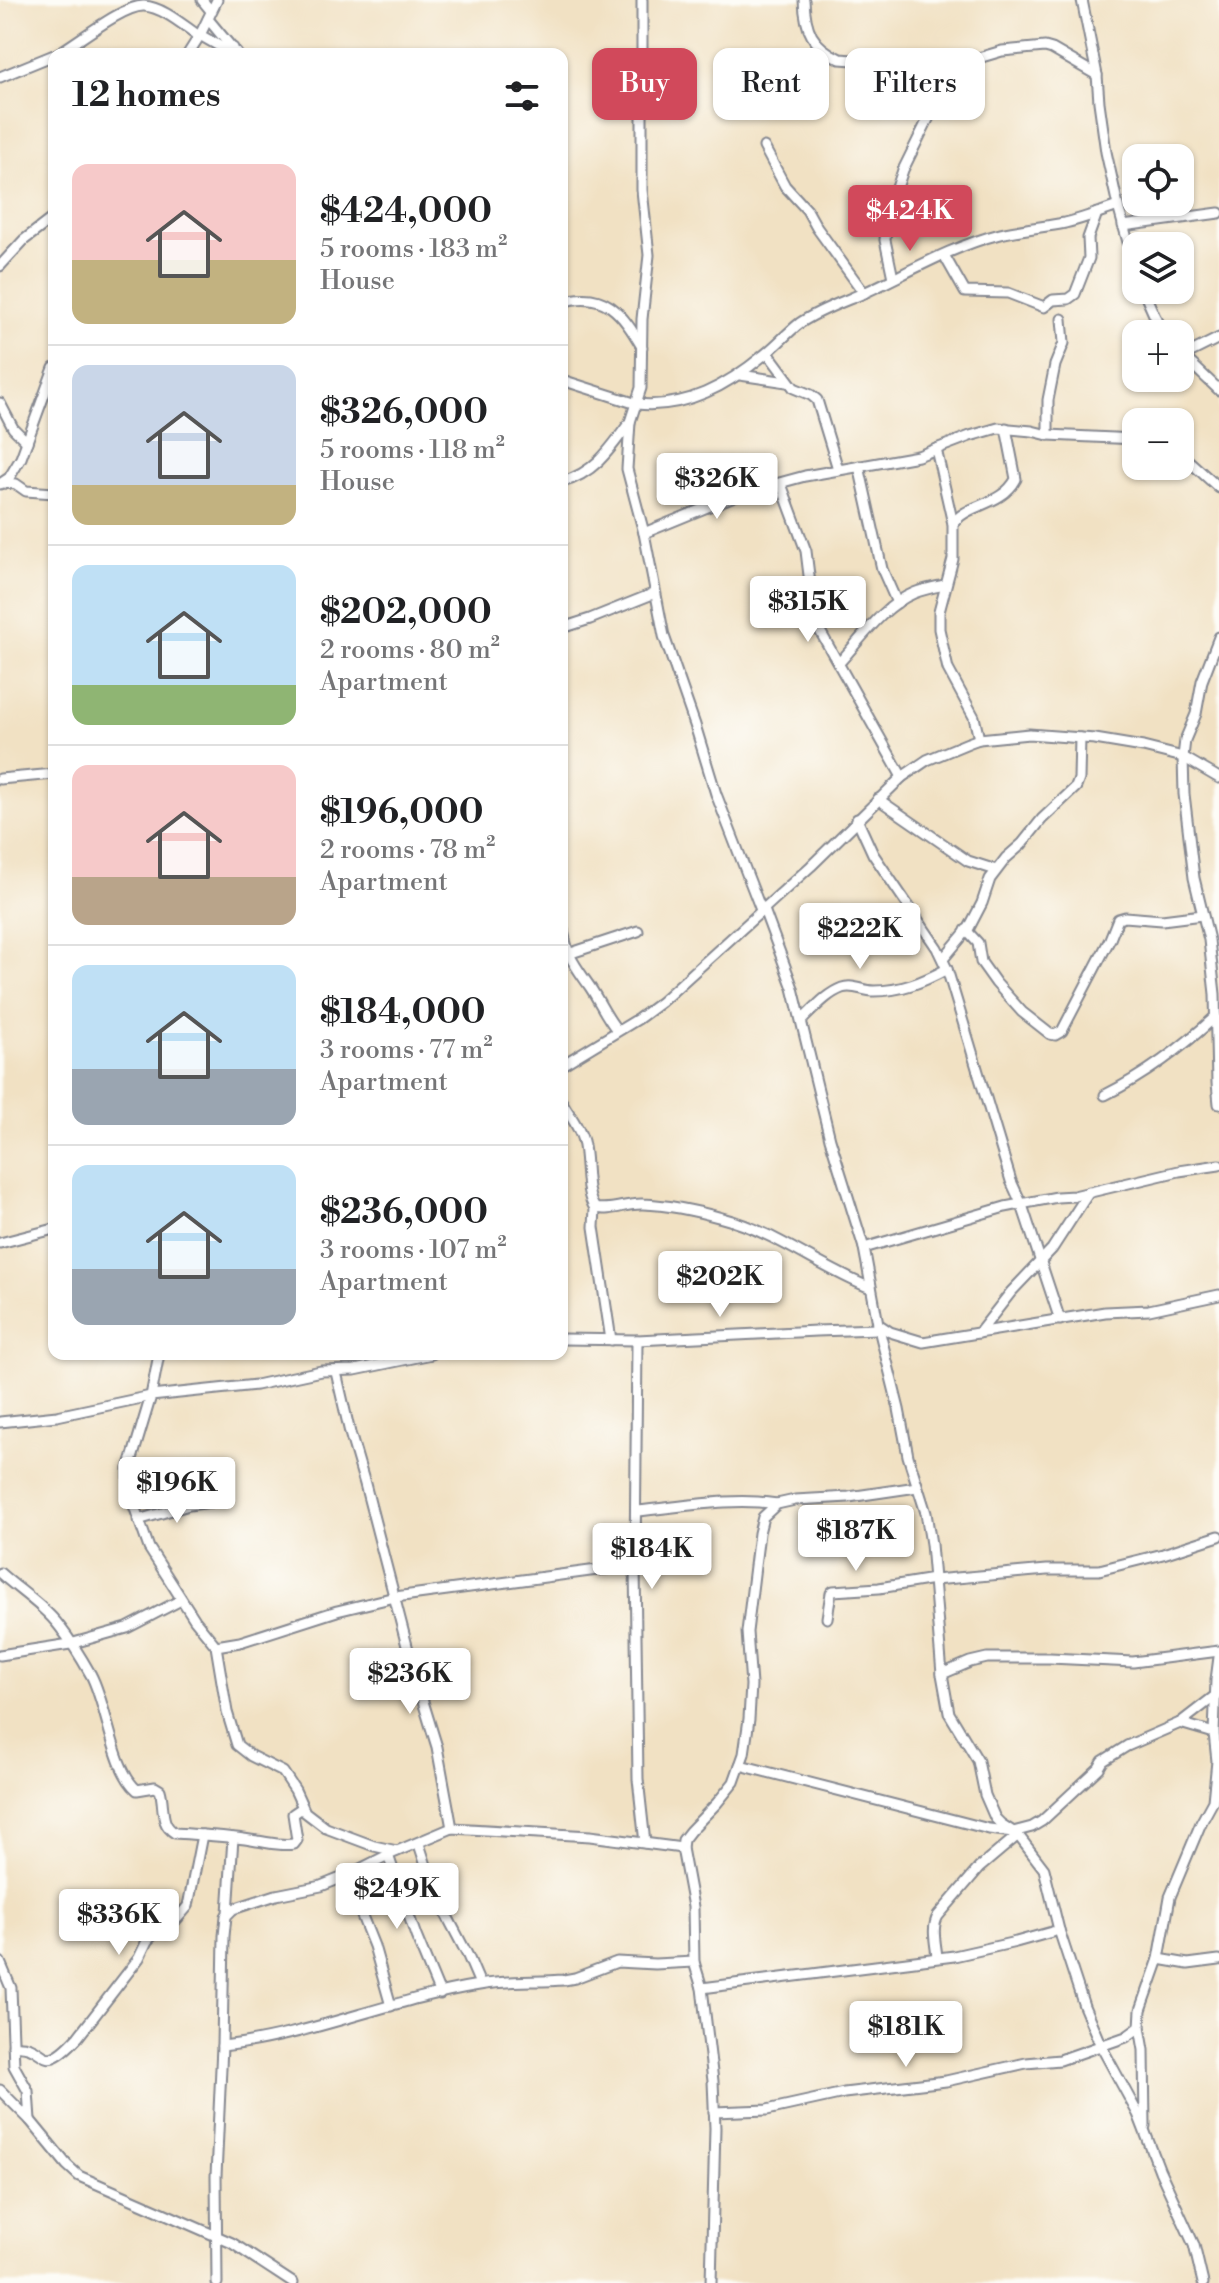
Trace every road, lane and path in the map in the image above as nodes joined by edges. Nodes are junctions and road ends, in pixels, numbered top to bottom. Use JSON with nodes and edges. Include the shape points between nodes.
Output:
{"nodes":[{"id":1,"x":202,"y":0,"type":"edge"},
{"id":2,"x":218,"y":0,"type":"edge"},
{"id":3,"x":642,"y":0,"type":"edge"},
{"id":4,"x":804,"y":0,"type":"edge"},
{"id":5,"x":1082,"y":0,"type":"edge"},
{"id":6,"x":148,"y":3,"type":"edge"},
{"id":7,"x":210,"y":15,"type":"junction"},
{"id":8,"x":200,"y":36,"type":"junction"},
{"id":9,"x":66,"y":48,"type":"edge"},
{"id":10,"x":192,"y":48,"type":"edge"},
{"id":11,"x":224,"y":48,"type":"edge"},
{"id":12,"x":233,"y":48,"type":"edge"},
{"id":13,"x":985,"y":56,"type":"edge"},
{"id":14,"x":48,"y":58,"type":"edge"},
{"id":15,"x":845,"y":60,"type":"edge"},
{"id":16,"x":1097,"y":75,"type":"junction"},
{"id":17,"x":0,"y":77,"type":"edge"},
{"id":18,"x":927,"y":120,"type":"edge"},
{"id":19,"x":764,"y":147,"type":"dead end"},
{"id":20,"x":1118,"y":206,"type":"junction"},
{"id":21,"x":1097,"y":213,"type":"junction"},
{"id":22,"x":1219,"y":213,"type":"edge"},
{"id":23,"x":48,"y":222,"type":"edge"},
{"id":24,"x":1123,"y":226,"type":"junction"},
{"id":25,"x":1125,"y":232,"type":"edge"},
{"id":26,"x":944,"y":255,"type":"junction"},
{"id":27,"x":0,"y":266,"type":"edge"},
{"id":28,"x":893,"y":278,"type":"junction"},
{"id":29,"x":864,"y":293,"type":"junction"},
{"id":30,"x":568,"y":300,"type":"edge"},
{"id":31,"x":1062,"y":319,"type":"dead end"},
{"id":32,"x":1219,"y":338,"type":"edge"},
{"id":33,"x":642,"y":347,"type":"junction"},
{"id":34,"x":1194,"y":349,"type":"edge"},
{"id":35,"x":768,"y":353,"type":"junction"},
{"id":36,"x":1194,"y":366,"type":"edge"},
{"id":37,"x":740,"y":375,"type":"junction"},
{"id":38,"x":568,"y":382,"type":"edge"},
{"id":39,"x":787,"y":382,"type":"junction"},
{"id":40,"x":48,"y":384,"type":"edge"},
{"id":41,"x":1219,"y":390,"type":"edge"},
{"id":42,"x":0,"y":403,"type":"edge"},
{"id":43,"x":637,"y":404,"type":"junction"},
{"id":44,"x":630,"y":422,"type":"junction"},
{"id":45,"x":1006,"y":428,"type":"junction"},
{"id":46,"x":1048,"y":435,"type":"junction"},
{"id":47,"x":1122,"y":438,"type":"edge"},
{"id":48,"x":27,"y":442,"type":"junction"},
{"id":49,"x":936,"y":449,"type":"junction"},
{"id":50,"x":859,"y":466,"type":"junction"},
{"id":51,"x":1194,"y":466,"type":"edge"},
{"id":52,"x":838,"y":469,"type":"junction"},
{"id":53,"x":568,"y":480,"type":"edge"},
{"id":54,"x":2,"y":483,"type":"edge"},
{"id":55,"x":781,"y":484,"type":"junction"},
{"id":56,"x":1219,"y":488,"type":"edge"},
{"id":57,"x":48,"y":493,"type":"edge"},
{"id":58,"x":953,"y":524,"type":"junction"},
{"id":59,"x":644,"y":533,"type":"junction"},
{"id":60,"x":945,"y":585,"type":"junction"},
{"id":61,"x":655,"y":593,"type":"junction"},
{"id":62,"x":897,"y":603,"type":"junction"},
{"id":63,"x":568,"y":626,"type":"edge"},
{"id":64,"x":1218,"y":642,"type":"edge"},
{"id":65,"x":839,"y":663,"type":"junction"},
{"id":66,"x":1080,"y":738,"type":"junction"},
{"id":67,"x":979,"y":739,"type":"junction"},
{"id":68,"x":1183,"y":757,"type":"junction"},
{"id":69,"x":48,"y":775,"type":"edge"},
{"id":70,"x":902,"y":777,"type":"junction"},
{"id":71,"x":1219,"y":778,"type":"edge"},
{"id":72,"x":0,"y":779,"type":"edge"},
{"id":73,"x":878,"y":799,"type":"junction"},
{"id":74,"x":857,"y":819,"type":"junction"},
{"id":75,"x":996,"y":870,"type":"junction"},
{"id":76,"x":762,"y":909,"type":"junction"},
{"id":77,"x":1202,"y":915,"type":"junction"},
{"id":78,"x":966,"y":930,"type":"junction"},
{"id":79,"x":638,"y":931,"type":"dead end"},
{"id":80,"x":1214,"y":941,"type":"edge"},
{"id":81,"x":568,"y":954,"type":"joint"},
{"id":82,"x":945,"y":964,"type":"junction"},
{"id":83,"x":1216,"y":987,"type":"edge"},
{"id":84,"x":1216,"y":1016,"type":"junction"},
{"id":85,"x":802,"y":1020,"type":"junction"},
{"id":86,"x":617,"y":1030,"type":"junction"},
{"id":87,"x":568,"y":1062,"type":"edge"},
{"id":88,"x":1105,"y":1095,"type":"dead end"},
{"id":89,"x":1219,"y":1104,"type":"edge"},
{"id":90,"x":568,"y":1112,"type":"edge"},
{"id":91,"x":1219,"y":1165,"type":"edge"},
{"id":92,"x":1089,"y":1192,"type":"junction"},
{"id":93,"x":1022,"y":1205,"type":"junction"},
{"id":94,"x":595,"y":1208,"type":"junction"},
{"id":95,"x":48,"y":1231,"type":"edge"},
{"id":96,"x":0,"y":1243,"type":"edge"},
{"id":97,"x":864,"y":1248,"type":"junction"},
{"id":98,"x":1041,"y":1261,"type":"junction"},
{"id":99,"x":871,"y":1288,"type":"junction"},
{"id":100,"x":1219,"y":1295,"type":"edge"},
{"id":101,"x":1060,"y":1320,"type":"junction"},
{"id":102,"x":878,"y":1327,"type":"junction"},
{"id":103,"x":979,"y":1333,"type":"junction"},
{"id":104,"x":568,"y":1339,"type":"edge"},
{"id":105,"x":611,"y":1340,"type":"junction"},
{"id":106,"x":637,"y":1340,"type":"junction"},
{"id":107,"x":158,"y":1360,"type":"edge"},
{"id":108,"x":375,"y":1360,"type":"edge"},
{"id":109,"x":336,"y":1372,"type":"junction"},
{"id":110,"x":151,"y":1396,"type":"junction"},
{"id":111,"x":0,"y":1422,"type":"edge"},
{"id":112,"x":917,"y":1487,"type":"junction"},
{"id":113,"x":211,"y":1502,"type":"dead end"},
{"id":114,"x":777,"y":1504,"type":"junction"},
{"id":115,"x":637,"y":1511,"type":"junction"},
{"id":116,"x":138,"y":1520,"type":"junction"},
{"id":117,"x":1219,"y":1536,"type":"edge"},
{"id":118,"x":635,"y":1565,"type":"junction"},
{"id":119,"x":0,"y":1573,"type":"edge"},
{"id":120,"x":934,"y":1580,"type":"junction"},
{"id":121,"x":395,"y":1597,"type":"junction"},
{"id":122,"x":181,"y":1600,"type":"junction"},
{"id":123,"x":827,"y":1618,"type":"dead end"},
{"id":124,"x":70,"y":1644,"type":"junction"},
{"id":125,"x":216,"y":1646,"type":"junction"},
{"id":126,"x":1219,"y":1654,"type":"edge"},
{"id":127,"x":0,"y":1655,"type":"edge"},
{"id":128,"x":942,"y":1674,"type":"junction"},
{"id":129,"x":1216,"y":1690,"type":"edge"},
{"id":130,"x":1180,"y":1723,"type":"junction"},
{"id":131,"x":1214,"y":1733,"type":"junction"},
{"id":132,"x":740,"y":1765,"type":"junction"},
{"id":133,"x":302,"y":1808,"type":"junction"},
{"id":134,"x":452,"y":1828,"type":"junction"},
{"id":135,"x":1015,"y":1834,"type":"junction"},
{"id":136,"x":202,"y":1835,"type":"junction"},
{"id":137,"x":233,"y":1838,"type":"junction"},
{"id":138,"x":645,"y":1843,"type":"junction"},
{"id":139,"x":419,"y":1844,"type":"junction"},
{"id":140,"x":682,"y":1848,"type":"junction"},
{"id":141,"x":392,"y":1853,"type":"junction"},
{"id":142,"x":346,"y":1876,"type":"junction"},
{"id":143,"x":228,"y":1913,"type":"junction"},
{"id":144,"x":1059,"y":1930,"type":"junction"},
{"id":145,"x":937,"y":1957,"type":"junction"},
{"id":146,"x":1159,"y":1959,"type":"junction"},
{"id":147,"x":1219,"y":1960,"type":"edge"},
{"id":148,"x":0,"y":1962,"type":"edge"},
{"id":149,"x":694,"y":1962,"type":"junction"},
{"id":150,"x":480,"y":1984,"type":"junction"},
{"id":151,"x":702,"y":1988,"type":"junction"},
{"id":152,"x":440,"y":1994,"type":"junction"},
{"id":153,"x":391,"y":2006,"type":"junction"},
{"id":154,"x":1140,"y":2027,"type":"junction"},
{"id":155,"x":13,"y":2046,"type":"junction"},
{"id":156,"x":222,"y":2046,"type":"junction"},
{"id":157,"x":1101,"y":2046,"type":"junction"},
{"id":158,"x":0,"y":2090,"type":"edge"},
{"id":159,"x":714,"y":2112,"type":"junction"},
{"id":160,"x":30,"y":2120,"type":"junction"},
{"id":161,"x":1145,"y":2130,"type":"junction"},
{"id":162,"x":217,"y":2237,"type":"junction"},
{"id":163,"x":217,"y":2283,"type":"edge"},
{"id":164,"x":293,"y":2283,"type":"edge"},
{"id":165,"x":711,"y":2283,"type":"edge"},
{"id":166,"x":1203,"y":2283,"type":"edge"}],
"edges":[{"from":1,"to":7,"type":"street"},
{"from":2,"to":7,"type":"street"},
{"from":3,"to":33,"type":"street","via":[[642,190],[649,255]]},
{"from":4,"to":15,"type":"street","via":[[808,30],[826,53]]},
{"from":5,"to":16,"type":"street"},
{"from":6,"to":8,"type":"street"},
{"from":6,"to":9,"type":"street"},
{"from":7,"to":8,"type":"street"},
{"from":7,"to":12,"type":"street"},
{"from":8,"to":10,"type":"street"},
{"from":8,"to":11,"type":"street"},
{"from":13,"to":16,"type":"street","via":[[1045,47]]},
{"from":14,"to":17,"type":"street"},
{"from":16,"to":20,"type":"street"},
{"from":18,"to":28,"type":"street","via":[[887,217],[885,240]]},
{"from":19,"to":29,"type":"street","via":[[785,186]]},
{"from":20,"to":21,"type":"street"},
{"from":20,"to":24,"type":"street"},
{"from":21,"to":26,"type":"street","via":[[999,234]]},
{"from":21,"to":26,"type":"street","via":[[1088,238],[1089,258],[1075,294],[1044,307],[1008,293],[968,293]]},
{"from":22,"to":24,"type":"street"},
{"from":23,"to":27,"type":"street"},
{"from":24,"to":25,"type":"street"},
{"from":26,"to":28,"type":"street"},
{"from":28,"to":29,"type":"street"},
{"from":29,"to":35,"type":"street","via":[[818,311]]},
{"from":30,"to":33,"type":"street","via":[[606,303],[617,310]]},
{"from":31,"to":46,"type":"street","via":[[1064,343],[1048,400]]},
{"from":32,"to":34,"type":"street"},
{"from":33,"to":43,"type":"street"},
{"from":35,"to":37,"type":"street"},
{"from":35,"to":39,"type":"street"},
{"from":36,"to":41,"type":"street"},
{"from":37,"to":39,"type":"street"},
{"from":37,"to":43,"type":"street","via":[[691,399]]},
{"from":38,"to":43,"type":"street"},
{"from":39,"to":52,"type":"street","via":[[817,400]]},
{"from":40,"to":48,"type":"street"},
{"from":42,"to":48,"type":"street"},
{"from":43,"to":44,"type":"street"},
{"from":44,"to":53,"type":"street","via":[[599,463]]},
{"from":44,"to":59,"type":"street","via":[[627,469]]},
{"from":45,"to":46,"type":"street"},
{"from":45,"to":49,"type":"street"},
{"from":45,"to":58,"type":"street","via":[[1014,483]]},
{"from":46,"to":47,"type":"street"},
{"from":48,"to":54,"type":"street"},
{"from":49,"to":50,"type":"street"},
{"from":49,"to":58,"type":"street"},
{"from":50,"to":52,"type":"street"},
{"from":50,"to":62,"type":"street","via":[[882,569]]},
{"from":51,"to":56,"type":"street"},
{"from":52,"to":55,"type":"street"},
{"from":54,"to":57,"type":"street"},
{"from":55,"to":59,"type":"street","via":[[739,494]]},
{"from":55,"to":65,"type":"street","via":[[806,551],[820,631]]},
{"from":58,"to":60,"type":"street","via":[[953,559]]},
{"from":59,"to":61,"type":"street"},
{"from":60,"to":62,"type":"street"},
{"from":60,"to":67,"type":"street","via":[[939,622],[944,654]]},
{"from":61,"to":63,"type":"street"},
{"from":61,"to":76,"type":"street","via":[[716,794]]},
{"from":62,"to":65,"type":"street"},
{"from":64,"to":68,"type":"street"},
{"from":65,"to":70,"type":"street"},
{"from":66,"to":67,"type":"street","via":[[1029,734]]},
{"from":66,"to":68,"type":"street"},
{"from":66,"to":75,"type":"street","via":[[1076,787]]},
{"from":67,"to":70,"type":"street","via":[[927,760]]},
{"from":68,"to":71,"type":"street"},
{"from":68,"to":77,"type":"street"},
{"from":69,"to":72,"type":"street"},
{"from":70,"to":73,"type":"street"},
{"from":73,"to":74,"type":"street"},
{"from":73,"to":75,"type":"street","via":[[968,861]]},
{"from":74,"to":76,"type":"street"},
{"from":74,"to":82,"type":"street","via":[[873,854]]},
{"from":75,"to":78,"type":"street"},
{"from":76,"to":85,"type":"street"},
{"from":76,"to":86,"type":"street","via":[[661,1002]]},
{"from":77,"to":78,"type":"street","via":[[1118,919],[1062,1031],[1055,1035],[1010,1000],[981,962],[979,946]]},
{"from":77,"to":80,"type":"street"},
{"from":78,"to":82,"type":"street"},
{"from":79,"to":81,"type":"street"},
{"from":80,"to":83,"type":"street"},
{"from":81,"to":86,"type":"street"},
{"from":82,"to":85,"type":"street","via":[[912,986],[890,991],[838,989]]},
{"from":82,"to":93,"type":"street"},
{"from":83,"to":84,"type":"street"},
{"from":84,"to":88,"type":"street","via":[[1163,1061]]},
{"from":84,"to":89,"type":"street"},
{"from":85,"to":97,"type":"street","via":[[830,1139]]},
{"from":86,"to":87,"type":"street"},
{"from":90,"to":94,"type":"street","via":[[581,1133]]},
{"from":91,"to":92,"type":"street"},
{"from":92,"to":93,"type":"street"},
{"from":92,"to":98,"type":"street"},
{"from":93,"to":97,"type":"street"},
{"from":93,"to":98,"type":"street"},
{"from":94,"to":99,"type":"street","via":[[645,1204],[724,1218]]},
{"from":94,"to":105,"type":"street"},
{"from":95,"to":96,"type":"street"},
{"from":97,"to":99,"type":"street"},
{"from":98,"to":101,"type":"street"},
{"from":98,"to":103,"type":"street"},
{"from":99,"to":102,"type":"street"},
{"from":100,"to":101,"type":"street"},
{"from":101,"to":103,"type":"street"},
{"from":102,"to":103,"type":"street","via":[[923,1342]]},
{"from":102,"to":106,"type":"street"},
{"from":102,"to":112,"type":"street"},
{"from":104,"to":105,"type":"street"},
{"from":105,"to":106,"type":"street"},
{"from":106,"to":115,"type":"street"},
{"from":107,"to":110,"type":"street"},
{"from":108,"to":109,"type":"street"},
{"from":109,"to":110,"type":"street"},
{"from":109,"to":121,"type":"street"},
{"from":110,"to":111,"type":"street"},
{"from":110,"to":116,"type":"street","via":[[129,1469]]},
{"from":112,"to":114,"type":"street"},
{"from":112,"to":120,"type":"street","via":[[926,1513]]},
{"from":113,"to":116,"type":"street"},
{"from":114,"to":115,"type":"street"},
{"from":114,"to":132,"type":"street","via":[[763,1517],[759,1533],[747,1632],[749,1719]]},
{"from":115,"to":118,"type":"street"},
{"from":116,"to":122,"type":"street"},
{"from":117,"to":120,"type":"street","via":[[1099,1570]]},
{"from":118,"to":121,"type":"street"},
{"from":118,"to":138,"type":"street","via":[[638,1779]]},
{"from":119,"to":124,"type":"street","via":[[59,1626]]},
{"from":120,"to":123,"type":"street","via":[[833,1591]]},
{"from":120,"to":128,"type":"street"},
{"from":121,"to":125,"type":"street"},
{"from":121,"to":134,"type":"street","via":[[437,1747]]},
{"from":122,"to":124,"type":"street","via":[[127,1628]]},
{"from":122,"to":125,"type":"street"},
{"from":124,"to":127,"type":"street"},
{"from":124,"to":136,"type":"street","via":[[101,1698],[132,1787],[158,1787],[168,1829]]},
{"from":125,"to":133,"type":"street","via":[[237,1745],[283,1772]]},
{"from":126,"to":128,"type":"street","via":[[1133,1662],[987,1658]]},
{"from":126,"to":129,"type":"street"},
{"from":128,"to":135,"type":"street","via":[[949,1713],[978,1761],[991,1810]]},
{"from":129,"to":130,"type":"street"},
{"from":129,"to":131,"type":"street"},
{"from":130,"to":131,"type":"street"},
{"from":130,"to":135,"type":"street","via":[[1111,1756],[1042,1821]]},
{"from":131,"to":146,"type":"street","via":[[1213,1801],[1170,1897]]},
{"from":132,"to":135,"type":"street"},
{"from":132,"to":140,"type":"street","via":[[734,1782],[690,1831]]},
{"from":133,"to":137,"type":"street","via":[[292,1816],[294,1844]]},
{"from":133,"to":141,"type":"street","via":[[332,1831]]},
{"from":134,"to":138,"type":"street"},
{"from":134,"to":139,"type":"street"},
{"from":135,"to":144,"type":"street","via":[[1044,1869]]},
{"from":135,"to":145,"type":"street","via":[[938,1916]]},
{"from":136,"to":137,"type":"street"},
{"from":136,"to":155,"type":"street","via":[[188,1906],[147,1941],[78,2037],[50,2059]]},
{"from":137,"to":143,"type":"street"},
{"from":138,"to":140,"type":"street"},
{"from":139,"to":141,"type":"street"},
{"from":139,"to":150,"type":"street","via":[[435,1893]]},
{"from":140,"to":149,"type":"street","via":[[693,1907]]},
{"from":141,"to":142,"type":"street"},
{"from":141,"to":152,"type":"street","via":[[416,1936]]},
{"from":142,"to":143,"type":"street","via":[[252,1901]]},
{"from":142,"to":153,"type":"street"},
{"from":143,"to":156,"type":"street"},
{"from":144,"to":145,"type":"street"},
{"from":144,"to":157,"type":"street"},
{"from":145,"to":151,"type":"street"},
{"from":146,"to":147,"type":"street","via":[[1188,1964]]},
{"from":146,"to":154,"type":"street"},
{"from":148,"to":155,"type":"street","via":[[11,1988]]},
{"from":149,"to":150,"type":"street","via":[[617,1962],[564,1980]]},
{"from":149,"to":151,"type":"street"},
{"from":150,"to":152,"type":"street"},
{"from":151,"to":159,"type":"street"},
{"from":152,"to":153,"type":"street"},
{"from":153,"to":156,"type":"street"},
{"from":154,"to":157,"type":"street"},
{"from":154,"to":161,"type":"street"},
{"from":155,"to":160,"type":"street","via":[[14,2066],[28,2091]]},
{"from":156,"to":162,"type":"street"},
{"from":157,"to":159,"type":"street","via":[[1060,2060],[946,2081],[844,2093],[767,2110]]},
{"from":157,"to":161,"type":"street"},
{"from":158,"to":160,"type":"street"},
{"from":159,"to":165,"type":"street"},
{"from":160,"to":162,"type":"street","via":[[79,2176]]},
{"from":161,"to":166,"type":"street","via":[[1194,2245]]},
{"from":162,"to":163,"type":"street"},
{"from":162,"to":164,"type":"street"}]}
